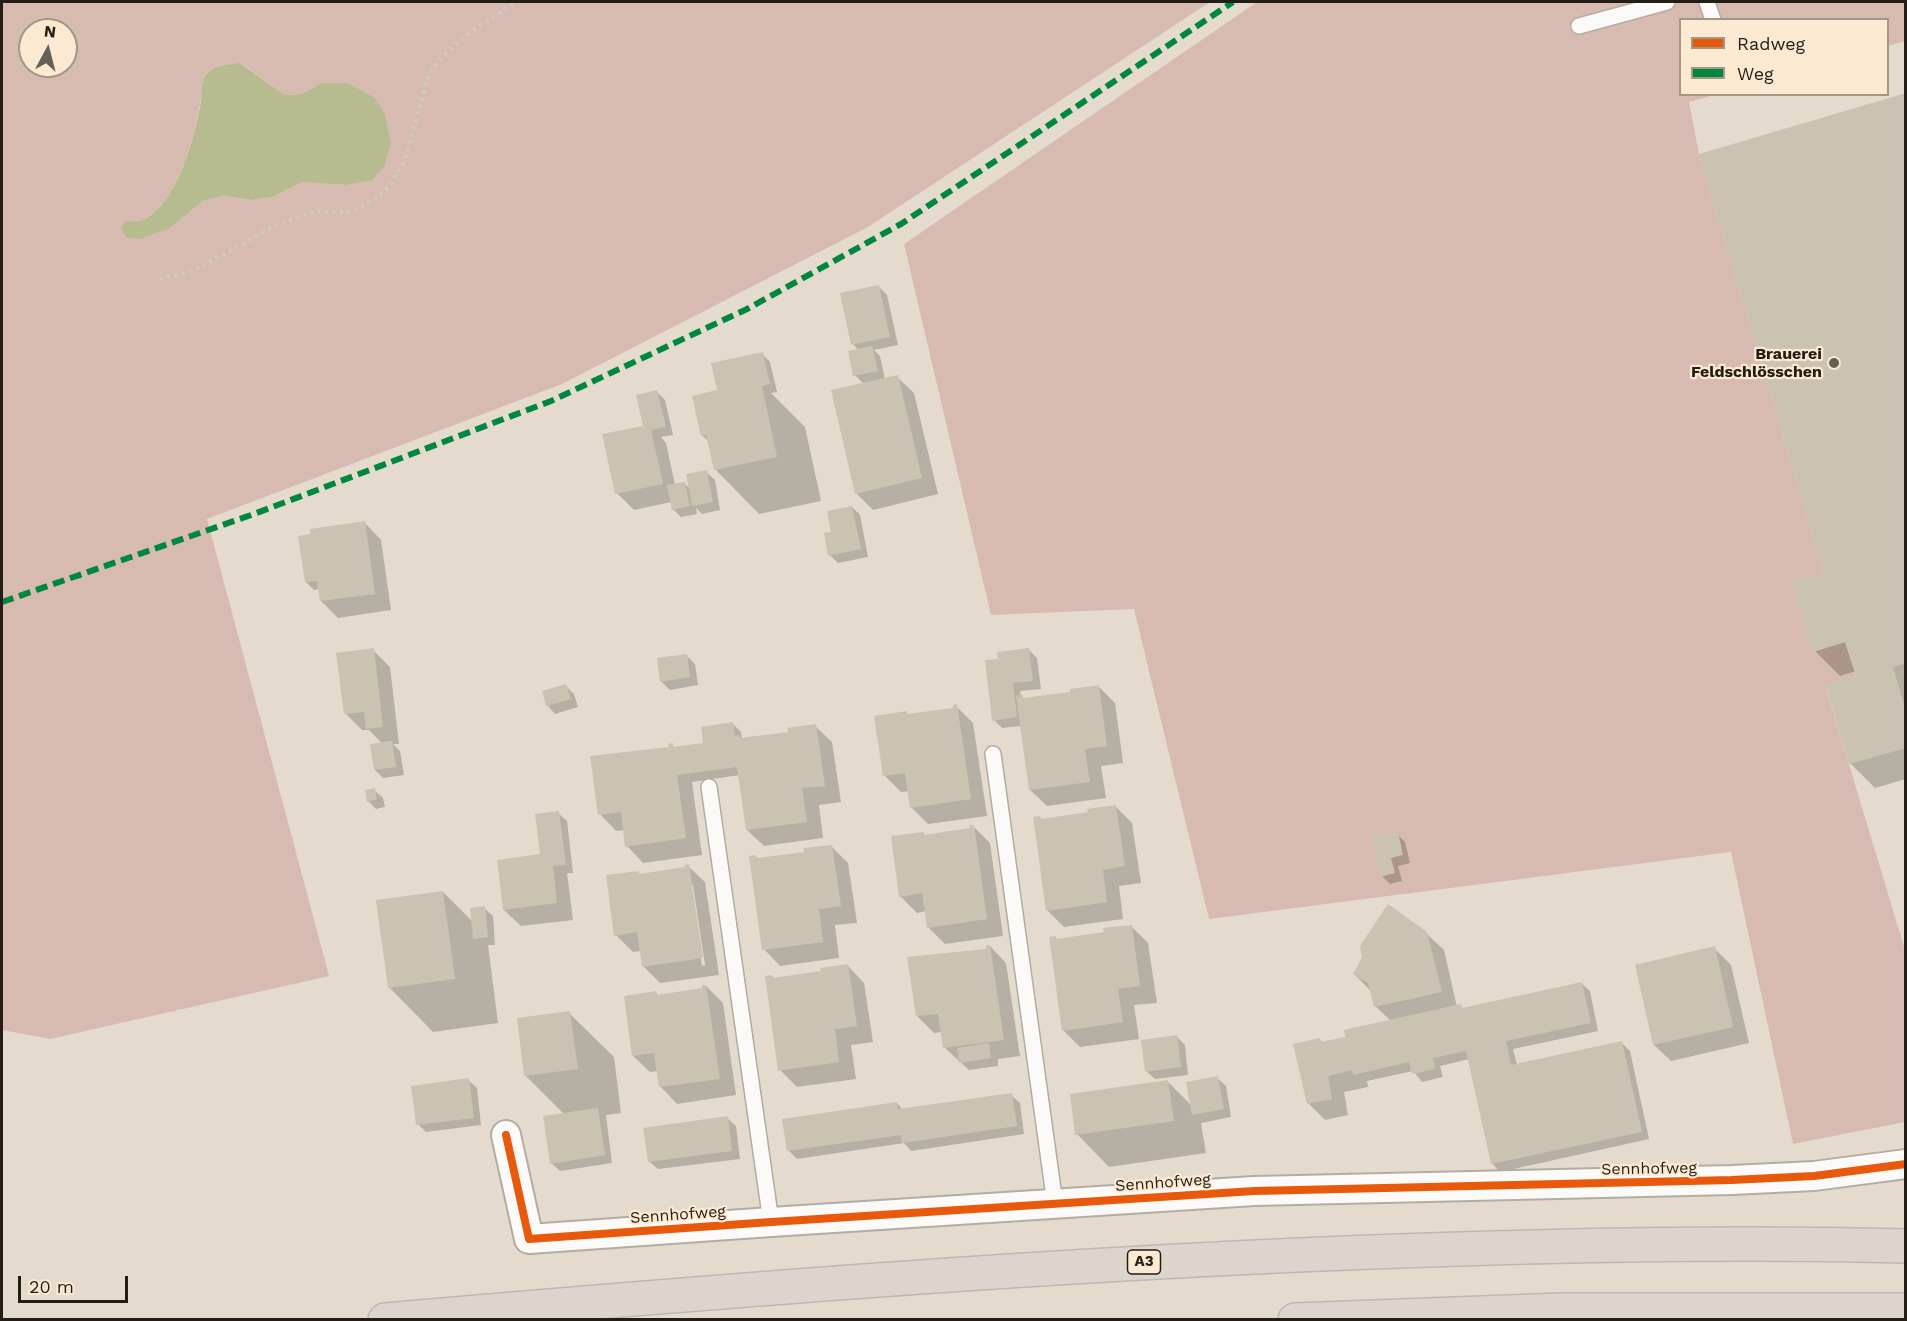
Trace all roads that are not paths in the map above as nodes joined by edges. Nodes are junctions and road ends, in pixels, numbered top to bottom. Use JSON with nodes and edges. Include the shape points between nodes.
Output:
{"nodes":[{"id":1,"x":1667,"y":2,"type":"edge"},
{"id":2,"x":1707,"y":2,"type":"edge"},
{"id":3,"x":1712,"y":18,"type":"edge"},
{"id":4,"x":1579,"y":26,"type":"dead end"},
{"id":5,"x":993,"y":754,"type":"dead end"},
{"id":6,"x":709,"y":787,"type":"dead end"},
{"id":7,"x":506,"y":1135,"type":"dead end"},
{"id":8,"x":1905,"y":1164,"type":"edge"},
{"id":9,"x":1055,"y":1204,"type":"junction"},
{"id":10,"x":771,"y":1222,"type":"junction"},
{"id":11,"x":1905,"y":1246,"type":"edge"},
{"id":12,"x":1905,"y":1310,"type":"edge"},
{"id":13,"x":385,"y":1320,"type":"edge"},
{"id":14,"x":1295,"y":1320,"type":"edge"}],
"edges":[{"from":1,"to":4,"type":"lane"},
{"from":2,"to":3,"type":"lane"},
{"from":5,"to":9,"type":"lane"},
{"from":6,"to":10,"type":"lane"},
{"from":7,"to":10,"type":"street","name":"Sennhofweg","via":[[529,1239]]},
{"from":8,"to":9,"type":"street","name":"Sennhofweg","via":[[1814,1176],[1732,1180],[1254,1191]]},
{"from":9,"to":10,"type":"street","name":"Sennhofweg"},
{"from":11,"to":13,"type":"highway","number":"A3","via":[[1589,1245],[1167,1260]]},
{"from":12,"to":14,"type":"highway","via":[[1562,1310]]}]}
